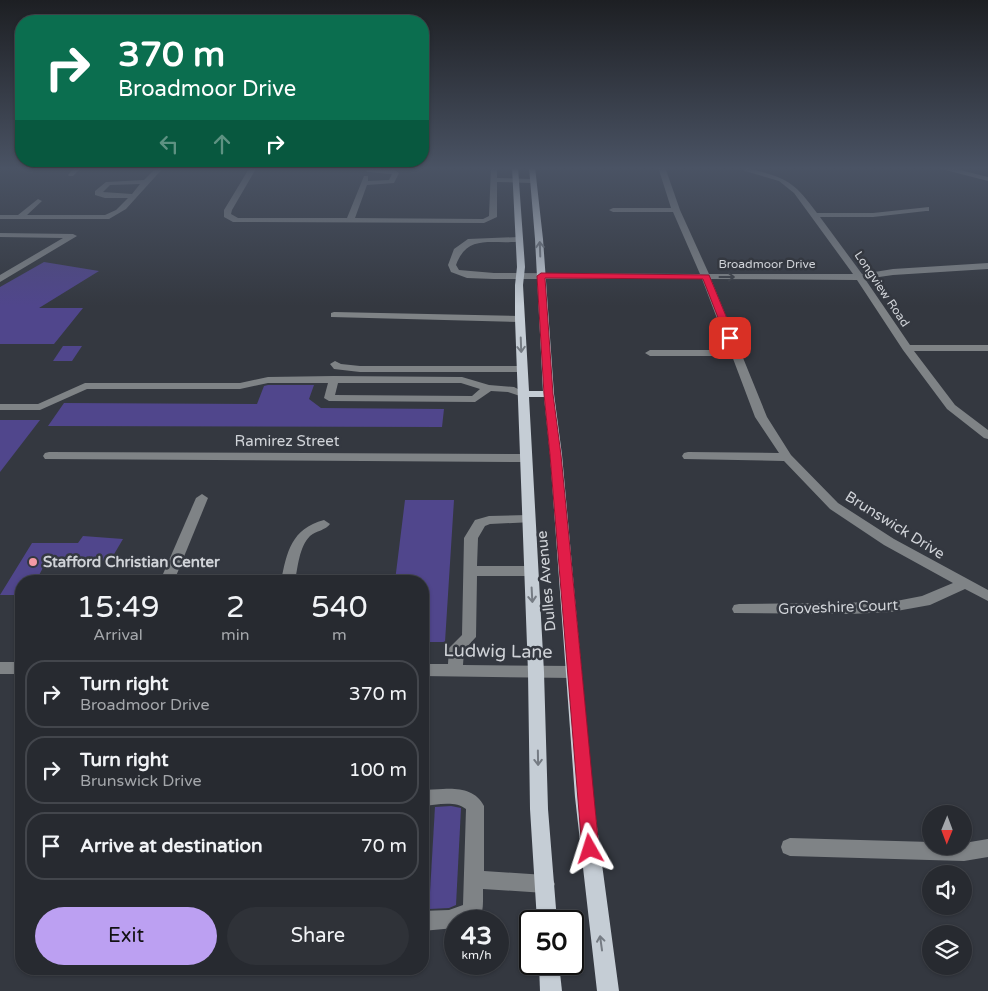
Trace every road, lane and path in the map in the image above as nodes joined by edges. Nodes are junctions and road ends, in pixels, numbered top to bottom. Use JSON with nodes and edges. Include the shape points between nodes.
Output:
{"nodes":[{"id":1,"x":24,"y":213,"type":"edge"},
{"id":2,"x":119,"y":213,"type":"edge"},
{"id":3,"x":227,"y":213,"type":"edge"},
{"id":4,"x":353,"y":213,"type":"edge"},
{"id":5,"x":493,"y":213,"type":"edge"},
{"id":6,"x":517,"y":213,"type":"edge"},
{"id":7,"x":537,"y":213,"type":"edge"},
{"id":8,"x":677,"y":213,"type":"edge"},
{"id":9,"x":897,"y":213,"type":"edge"},
{"id":10,"x":814,"y":215,"type":"joint"},
{"id":11,"x":0,"y":217,"type":"edge"},
{"id":12,"x":20,"y":217,"type":"junction"},
{"id":13,"x":351,"y":220,"type":"junction"},
{"id":14,"x":0,"y":234,"type":"edge"},
{"id":15,"x":519,"y":239,"type":"junction"},
{"id":16,"x":988,"y":266,"type":"edge"},
{"id":17,"x":854,"y":269,"type":"junction"},
{"id":18,"x":521,"y":271,"type":"junction"},
{"id":19,"x":541,"y":271,"type":"junction"},
{"id":20,"x":704,"y":272,"type":"junction"},
{"id":21,"x":892,"y":272,"type":"junction"},
{"id":22,"x":860,"y":277,"type":"junction"},
{"id":23,"x":0,"y":280,"type":"edge"},
{"id":24,"x":334,"y":315,"type":"dead end"},
{"id":25,"x":520,"y":319,"type":"junction"},
{"id":26,"x":907,"y":348,"type":"junction"},
{"id":27,"x":988,"y":348,"type":"edge"},
{"id":28,"x":650,"y":353,"type":"dead end"},
{"id":29,"x":736,"y":353,"type":"junction"},
{"id":30,"x":335,"y":364,"type":"dead end"},
{"id":31,"x":522,"y":369,"type":"junction"},
{"id":32,"x":334,"y":379,"type":"junction"},
{"id":33,"x":488,"y":388,"type":"junction"},
{"id":34,"x":523,"y":394,"type":"junction"},
{"id":35,"x":548,"y":394,"type":"junction"},
{"id":36,"x":0,"y":408,"type":"edge"},
{"id":37,"x":988,"y":436,"type":"edge"},
{"id":38,"x":49,"y":456,"type":"dead end"},
{"id":39,"x":688,"y":456,"type":"dead end"},
{"id":40,"x":787,"y":457,"type":"junction"},
{"id":41,"x":525,"y":458,"type":"junction"},
{"id":42,"x":202,"y":498,"type":"dead end"},
{"id":43,"x":528,"y":519,"type":"junction"},
{"id":44,"x":324,"y":524,"type":"dead end"},
{"id":45,"x":470,"y":571,"type":"junction"},
{"id":46,"x":531,"y":571,"type":"junction"},
{"id":47,"x":170,"y":575,"type":"edge"},
{"id":48,"x":289,"y":575,"type":"edge"},
{"id":49,"x":964,"y":584,"type":"junction"},
{"id":50,"x":988,"y":596,"type":"edge"},
{"id":51,"x":739,"y":609,"type":"dead end"},
{"id":52,"x":0,"y":668,"type":"edge"},
{"id":53,"x":15,"y":668,"type":"edge"},
{"id":54,"x":429,"y":670,"type":"edge"},
{"id":55,"x":455,"y":671,"type":"junction"},
{"id":56,"x":536,"y":672,"type":"junction"},
{"id":57,"x":574,"y":672,"type":"junction"},
{"id":58,"x":429,"y":798,"type":"edge"},
{"id":59,"x":790,"y":847,"type":"dead end"},
{"id":60,"x":988,"y":848,"type":"edge"},
{"id":61,"x":474,"y":879,"type":"junction"},
{"id":62,"x":544,"y":884,"type":"junction"},
{"id":63,"x":546,"y":910,"type":"edge"},
{"id":64,"x":429,"y":922,"type":"edge"},
{"id":65,"x":550,"y":975,"type":"edge"},
{"id":66,"x":551,"y":991,"type":"edge"},
{"id":67,"x":608,"y":991,"type":"edge"}],
"edges":[{"from":1,"to":12,"type":"street"},
{"from":2,"to":12,"type":"street","via":[[106,217]]},
{"from":3,"to":13,"type":"street","via":[[236,220]]},
{"from":4,"to":13,"type":"street"},
{"from":5,"to":13,"type":"street","via":[[493,217],[484,221]]},
{"from":6,"to":15,"type":"main road","name":"Dulles Avenue"},
{"from":19,"to":7,"type":"main road","name":"Dulles Avenue","one_way":true},
{"from":8,"to":20,"type":"street","name":"Brunswick Drive"},
{"from":9,"to":10,"type":"street"},
{"from":10,"to":17,"type":"street","name":"Longview Road"},
{"from":11,"to":12,"type":"street"},
{"from":14,"to":23,"type":"street","via":[[73,236]]},
{"from":15,"to":18,"type":"main road","name":"Dulles Avenue"},
{"from":15,"to":18,"type":"street","name":"Broadmoor Drive","via":[[471,241],[457,251],[452,265],[455,272],[467,275]]},
{"from":16,"to":21,"type":"street","name":"Broadmoor Drive"},
{"from":17,"to":20,"type":"street","name":"Broadmoor Drive"},
{"from":17,"to":21,"type":"street","name":"Broadmoor Drive"},
{"from":17,"to":22,"type":"street","name":"Longview Road"},
{"from":18,"to":19,"type":"street","name":"Broadmoor Drive"},
{"from":18,"to":25,"type":"main road","name":"Dulles Avenue"},
{"from":19,"to":20,"type":"street","name":"Broadmoor Drive"},
{"from":19,"to":35,"type":"main road","name":"Dulles Avenue"},
{"from":20,"to":22,"type":"street","name":"Broadmoor Drive","one_way":true},
{"from":20,"to":29,"type":"street","name":"Brunswick Drive"},
{"from":21,"to":22,"type":"street","name":"Broadmoor Drive"},
{"from":22,"to":26,"type":"street","name":"Longview Road"},
{"from":24,"to":25,"type":"street"},
{"from":25,"to":31,"type":"main road","name":"Dulles Avenue","one_way":true},
{"from":26,"to":27,"type":"street"},
{"from":26,"to":37,"type":"street","name":"Longview Road","via":[[951,407]]},
{"from":28,"to":29,"type":"street"},
{"from":29,"to":40,"type":"street","name":"Brunswick Drive","via":[[761,417]]},
{"from":30,"to":31,"type":"street","via":[[360,369]]},
{"from":31,"to":34,"type":"main road","name":"Dulles Avenue"},
{"from":32,"to":33,"type":"street","via":[[462,380]]},
{"from":32,"to":33,"type":"street","via":[[329,398],[475,399]]},
{"from":32,"to":36,"type":"street","via":[[268,380],[240,386],[85,386],[40,407]]},
{"from":33,"to":34,"type":"street","via":[[510,389]]},
{"from":34,"to":35,"type":"main road"},
{"from":34,"to":41,"type":"main road","name":"Dulles Avenue"},
{"from":35,"to":57,"type":"main road","name":"Dulles Avenue"},
{"from":38,"to":41,"type":"street","name":"Ramirez Street"},
{"from":39,"to":40,"type":"street"},
{"from":40,"to":49,"type":"street","name":"Brunswick Drive","via":[[834,506],[889,542]]},
{"from":41,"to":43,"type":"main road","name":"Dulles Avenue"},
{"from":42,"to":47,"type":"street"},
{"from":43,"to":45,"type":"street","via":[[480,523],[471,538]]},
{"from":43,"to":46,"type":"main road","name":"Dulles Avenue"},
{"from":44,"to":48,"type":"street","via":[[313,527],[302,536]]},
{"from":45,"to":46,"type":"street"},
{"from":45,"to":55,"type":"street","via":[[468,637],[457,648]]},
{"from":46,"to":56,"type":"main road","name":"Dulles Avenue","one_way":true},
{"from":49,"to":50,"type":"street","name":"Brunswick Drive"},
{"from":49,"to":51,"type":"street","name":"Groveshire Court","via":[[925,601],[891,607]]},
{"from":52,"to":53,"type":"street"},
{"from":54,"to":55,"type":"street","name":"Ludwig Lane"},
{"from":55,"to":56,"type":"street","name":"Ludwig Lane"},
{"from":56,"to":57,"type":"street","name":"Ludwig Lane"},
{"from":56,"to":62,"type":"main road","name":"Dulles Avenue","one_way":true},
{"from":67,"to":57,"type":"main road","name":"Dulles Avenue","one_way":true},
{"from":58,"to":61,"type":"street","via":[[463,797],[472,802]]},
{"from":59,"to":60,"type":"street","via":[[964,852]]},
{"from":61,"to":62,"type":"street"},
{"from":61,"to":64,"type":"street","via":[[473,910],[462,918]]},
{"from":62,"to":63,"type":"main road","name":"Dulles Avenue"},
{"from":65,"to":66,"type":"main road"}]}
